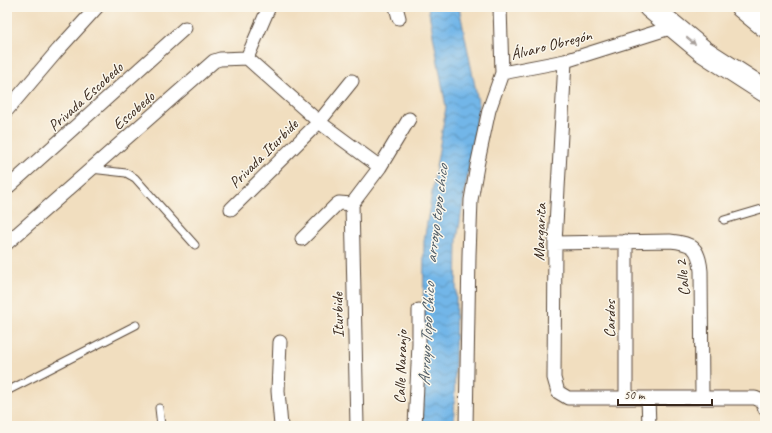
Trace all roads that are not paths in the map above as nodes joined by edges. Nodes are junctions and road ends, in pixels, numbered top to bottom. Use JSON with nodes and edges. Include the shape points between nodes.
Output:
{"nodes":[{"id":1,"x":98,"y":7,"type":"edge"},
{"id":2,"x":269,"y":7,"type":"edge"},
{"id":3,"x":500,"y":7,"type":"edge"},
{"id":4,"x":650,"y":7,"type":"edge"},
{"id":5,"x":742,"y":7,"type":"edge"},
{"id":6,"x":765,"y":26,"type":"edge"},
{"id":7,"x":673,"y":27,"type":"junction"},
{"id":8,"x":186,"y":28,"type":"dead end"},
{"id":9,"x":247,"y":58,"type":"junction"},
{"id":10,"x":565,"y":61,"type":"junction"},
{"id":11,"x":502,"y":73,"type":"junction"},
{"id":12,"x":352,"y":81,"type":"dead end"},
{"id":13,"x":765,"y":91,"type":"edge"},
{"id":14,"x":7,"y":110,"type":"edge"},
{"id":15,"x":409,"y":119,"type":"dead end"},
{"id":16,"x":319,"y":122,"type":"junction"},
{"id":17,"x":380,"y":167,"type":"junction"},
{"id":18,"x":91,"y":169,"type":"junction"},
{"id":19,"x":7,"y":188,"type":"edge"},
{"id":20,"x":352,"y":204,"type":"junction"},
{"id":21,"x":765,"y":208,"type":"edge"},
{"id":22,"x":231,"y":209,"type":"dead end"},
{"id":23,"x":724,"y":220,"type":"dead end"},
{"id":24,"x":302,"y":239,"type":"dead end"},
{"id":25,"x":626,"y":241,"type":"junction"},
{"id":26,"x":7,"y":242,"type":"edge"},
{"id":27,"x":555,"y":242,"type":"junction"},
{"id":28,"x":195,"y":245,"type":"dead end"},
{"id":29,"x":419,"y":310,"type":"dead end"},
{"id":30,"x":136,"y":324,"type":"dead end"},
{"id":31,"x":280,"y":342,"type":"dead end"},
{"id":32,"x":7,"y":391,"type":"edge"},
{"id":33,"x":702,"y":397,"type":"junction"},
{"id":34,"x":626,"y":398,"type":"junction"},
{"id":35,"x":648,"y":398,"type":"junction"},
{"id":36,"x":763,"y":405,"type":"edge"},
{"id":37,"x":159,"y":408,"type":"dead end"},
{"id":38,"x":161,"y":426,"type":"edge"},
{"id":39,"x":281,"y":426,"type":"edge"},
{"id":40,"x":357,"y":426,"type":"edge"},
{"id":41,"x":415,"y":426,"type":"edge"},
{"id":42,"x":466,"y":426,"type":"edge"},
{"id":43,"x":648,"y":426,"type":"edge"}],
"edges":[{"from":1,"to":14,"type":"street"},
{"from":2,"to":9,"type":"street"},
{"from":3,"to":11,"type":"street"},
{"from":4,"to":7,"type":"highway"},
{"from":5,"to":6,"type":"highway"},
{"from":7,"to":10,"type":"street","name":"Álvaro Obregón"},
{"from":7,"to":13,"type":"highway","one_way":true,"via":[[703,51]]},
{"from":8,"to":19,"type":"street","name":"Privada Escobedo"},
{"from":9,"to":16,"type":"street"},
{"from":9,"to":18,"type":"street","name":"Escobedo","via":[[214,61]]},
{"from":10,"to":11,"type":"street","name":"Álvaro Obregón"},
{"from":10,"to":27,"type":"street","name":"Margarita"},
{"from":11,"to":42,"type":"street","name":"Álvaro Obregón","via":[[489,110],[476,166],[472,200]]},
{"from":12,"to":16,"type":"street","name":"Privada Iturbide"},
{"from":15,"to":17,"type":"street"},
{"from":16,"to":17,"type":"street"},
{"from":16,"to":22,"type":"street","name":"Privada Iturbide"},
{"from":17,"to":20,"type":"street"},
{"from":18,"to":26,"type":"street","name":"Escobedo"},
{"from":18,"to":28,"type":"lane","via":[[126,173],[135,178]]},
{"from":20,"to":24,"type":"street","via":[[336,205]]},
{"from":20,"to":40,"type":"street","name":"Iturbide"},
{"from":21,"to":23,"type":"lane"},
{"from":25,"to":27,"type":"street","name":"Calle 2"},
{"from":25,"to":33,"type":"street","name":"Calle 2","via":[[686,243],[698,254],[701,271]]},
{"from":25,"to":34,"type":"street","name":"Cardos"},
{"from":27,"to":34,"type":"street","name":"Margarita","via":[[554,378],[558,392],[568,398]]},
{"from":29,"to":41,"type":"street","name":"Calle Naranjo"},
{"from":30,"to":32,"type":"lane"},
{"from":31,"to":39,"type":"street","via":[[278,391]]},
{"from":33,"to":35,"type":"street"},
{"from":33,"to":36,"type":"street","via":[[755,398]]},
{"from":34,"to":35,"type":"street"},
{"from":35,"to":43,"type":"street"},
{"from":37,"to":38,"type":"lane"}]}
